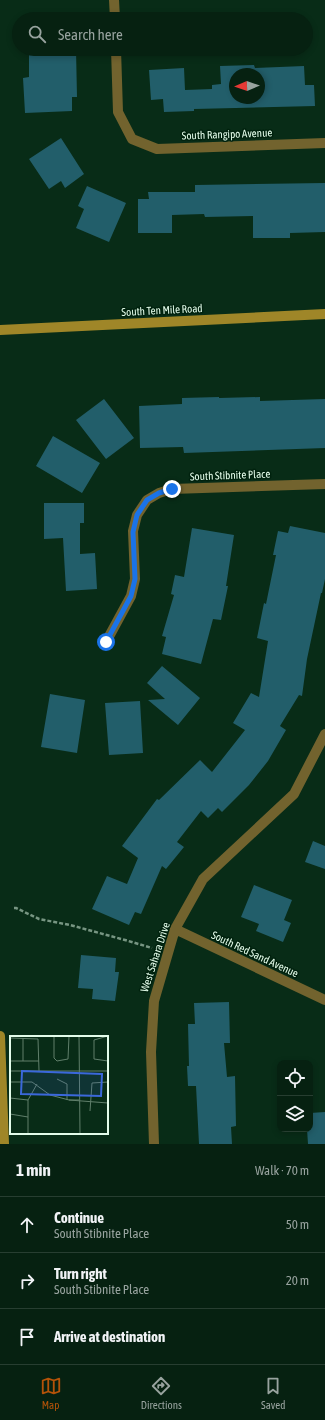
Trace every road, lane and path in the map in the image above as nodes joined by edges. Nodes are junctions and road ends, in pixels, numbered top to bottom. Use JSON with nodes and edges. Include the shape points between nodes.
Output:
{"nodes":[{"id":1,"x":114,"y":0,"type":"edge"},
{"id":2,"x":115,"y":12,"type":"edge"},
{"id":3,"x":116,"y":56,"type":"edge"},
{"id":4,"x":325,"y":143,"type":"edge"},
{"id":5,"x":325,"y":314,"type":"edge"},
{"id":6,"x":0,"y":330,"type":"edge"},
{"id":7,"x":325,"y":484,"type":"edge"},
{"id":8,"x":106,"y":642,"type":"dead end"},
{"id":9,"x":325,"y":734,"type":"edge"},
{"id":10,"x":14,"y":908,"type":"dead end"},
{"id":11,"x":175,"y":929,"type":"junction"},
{"id":12,"x":152,"y":948,"type":"dead end"},
{"id":13,"x":325,"y":1000,"type":"edge"},
{"id":14,"x":0,"y":1036,"type":"edge"},
{"id":15,"x":4,"y":1144,"type":"edge"},
{"id":16,"x":154,"y":1144,"type":"edge"}],
"edges":[{"from":1,"to":2,"type":"street"},
{"from":3,"to":4,"type":"street","name":"South Rangipo Avenue","via":[[118,112],[132,139],[157,149]]},
{"from":5,"to":6,"type":"street","name":"South Ten Mile Road"},
{"from":7,"to":8,"type":"street","name":"South Stibnite Place","via":[[172,489],[147,500],[137,515],[133,532],[135,579],[131,596]]},
{"from":9,"to":11,"type":"street","name":"West Sahara Drive","via":[[294,794],[203,879]]},
{"from":10,"to":12,"type":"path","via":[[39,919],[98,932]]},
{"from":11,"to":13,"type":"street","name":"South Red Sand Avenue"},
{"from":11,"to":16,"type":"street","name":"West Sahara Drive","via":[[154,1001],[150,1052]]},
{"from":14,"to":15,"type":"street"}]}
